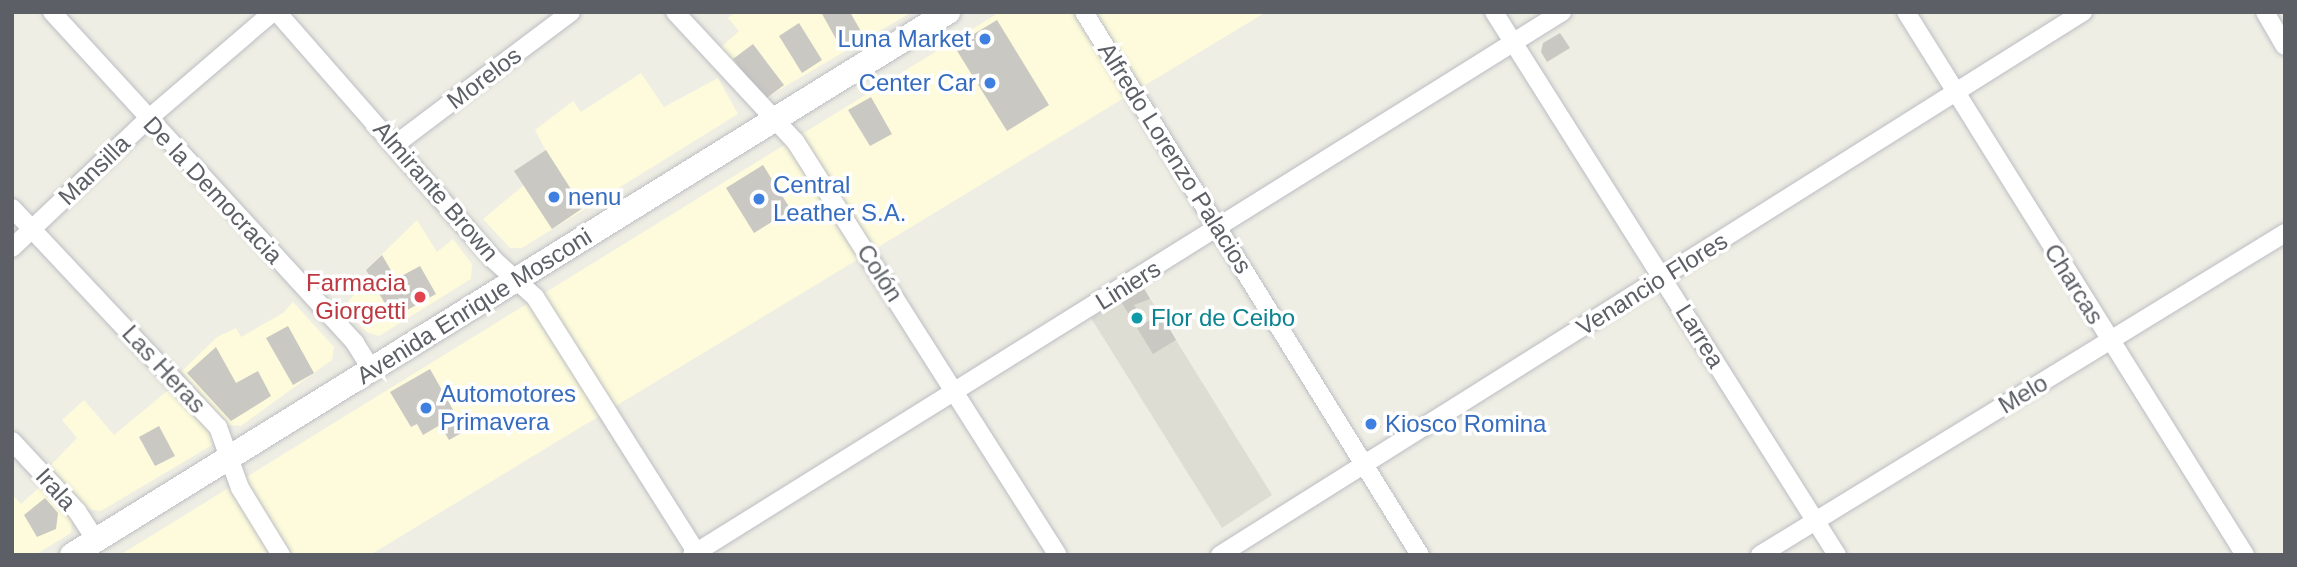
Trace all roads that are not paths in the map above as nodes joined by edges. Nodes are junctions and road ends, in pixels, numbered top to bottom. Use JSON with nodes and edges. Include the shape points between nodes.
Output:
{"nodes":[{"id":1,"x":52,"y":12,"type":"edge"},
{"id":2,"x":275,"y":12,"type":"edge"},
{"id":3,"x":571,"y":12,"type":"edge"},
{"id":4,"x":675,"y":12,"type":"edge"},
{"id":5,"x":948,"y":12,"type":"edge"},
{"id":6,"x":1084,"y":12,"type":"edge"},
{"id":7,"x":1494,"y":12,"type":"edge"},
{"id":8,"x":1562,"y":12,"type":"edge"},
{"id":9,"x":1906,"y":12,"type":"edge"},
{"id":10,"x":2083,"y":12,"type":"edge"},
{"id":11,"x":2265,"y":12,"type":"edge"},
{"id":12,"x":1514,"y":43,"type":"junction"},
{"id":13,"x":2285,"y":46,"type":"edge"},
{"id":14,"x":1957,"y":94,"type":"junction"},
{"id":15,"x":148,"y":119,"type":"junction"},
{"id":16,"x":775,"y":121,"type":"junction"},
{"id":17,"x":396,"y":144,"type":"junction"},
{"id":18,"x":12,"y":208,"type":"edge"},
{"id":19,"x":1220,"y":228,"type":"junction"},
{"id":20,"x":32,"y":230,"type":"junction"},
{"id":21,"x":2285,"y":233,"type":"edge"},
{"id":22,"x":12,"y":248,"type":"edge"},
{"id":23,"x":1662,"y":276,"type":"junction"},
{"id":24,"x":517,"y":279,"type":"junction"},
{"id":25,"x":2110,"y":342,"type":"junction"},
{"id":26,"x":371,"y":369,"type":"junction"},
{"id":27,"x":957,"y":392,"type":"junction"},
{"id":28,"x":12,"y":440,"type":"edge"},
{"id":29,"x":228,"y":459,"type":"junction"},
{"id":30,"x":1364,"y":465,"type":"junction"},
{"id":31,"x":1815,"y":520,"type":"junction"},
{"id":32,"x":96,"y":540,"type":"junction"},
{"id":33,"x":695,"y":554,"type":"edge"},
{"id":34,"x":72,"y":555,"type":"edge"},
{"id":35,"x":281,"y":555,"type":"edge"},
{"id":36,"x":1058,"y":555,"type":"edge"},
{"id":37,"x":1220,"y":555,"type":"edge"},
{"id":38,"x":1420,"y":555,"type":"edge"},
{"id":39,"x":1760,"y":555,"type":"edge"},
{"id":40,"x":1837,"y":555,"type":"edge"},
{"id":41,"x":2245,"y":555,"type":"edge"}],
"edges":[{"from":1,"to":15,"type":"street","name":"De la Democracia"},
{"from":2,"to":15,"type":"street","name":"Mansilla"},
{"from":2,"to":17,"type":"street","name":"Almirante Brown"},
{"from":3,"to":17,"type":"street","name":"Morelos"},
{"from":4,"to":16,"type":"street","name":"Colón"},
{"from":5,"to":16,"type":"main road","name":"Avenida Enrique Mosconi"},
{"from":6,"to":19,"type":"street","name":"Alfredo Lorenzo Palacios"},
{"from":7,"to":12,"type":"street","name":"Larrea"},
{"from":8,"to":12,"type":"street","name":"Liniers"},
{"from":9,"to":14,"type":"street","name":"Charcas"},
{"from":10,"to":14,"type":"street","name":"Venancio Flores"},
{"from":11,"to":13,"type":"street"},
{"from":12,"to":19,"type":"street","name":"Liniers"},
{"from":12,"to":23,"type":"street","name":"Larrea"},
{"from":14,"to":23,"type":"street","name":"Venancio Flores"},
{"from":14,"to":25,"type":"street","name":"Charcas"},
{"from":15,"to":20,"type":"street","name":"Mansilla"},
{"from":15,"to":26,"type":"street","name":"De la Democracia","via":[[355,343]]},
{"from":16,"to":24,"type":"main road","name":"Avenida Enrique Mosconi"},
{"from":16,"to":27,"type":"street","name":"Colón","via":[[795,141]]},
{"from":17,"to":24,"type":"street","name":"Almirante Brown","via":[[494,260]]},
{"from":18,"to":20,"type":"street","name":"Las Heras"},
{"from":19,"to":27,"type":"street","name":"Liniers"},
{"from":19,"to":30,"type":"street","name":"Alfredo Lorenzo Palacios"},
{"from":20,"to":22,"type":"street","name":"Mansilla"},
{"from":20,"to":29,"type":"street","name":"Las Heras","via":[[218,427]]},
{"from":21,"to":25,"type":"street","name":"Melo"},
{"from":23,"to":30,"type":"street","name":"Venancio Flores"},
{"from":23,"to":31,"type":"street","name":"Larrea"},
{"from":24,"to":26,"type":"main road","name":"Avenida Enrique Mosconi"},
{"from":24,"to":33,"type":"street","name":"Almirante Brown","via":[[547,313]]},
{"from":25,"to":31,"type":"street","name":"Melo"},
{"from":25,"to":41,"type":"street","name":"Charcas"},
{"from":26,"to":29,"type":"main road","name":"Avenida Enrique Mosconi"},
{"from":27,"to":33,"type":"street","name":"Liniers"},
{"from":27,"to":36,"type":"street","name":"Colón"},
{"from":28,"to":32,"type":"street","name":"Irala"},
{"from":29,"to":32,"type":"main road","name":"Avenida Enrique Mosconi"},
{"from":29,"to":35,"type":"street","name":"Las Heras","via":[[251,509]]},
{"from":30,"to":37,"type":"street","name":"Venancio Flores"},
{"from":30,"to":38,"type":"street","name":"Alfredo Lorenzo Palacios"},
{"from":31,"to":39,"type":"street","name":"Melo"},
{"from":31,"to":40,"type":"street","name":"Larrea"},
{"from":32,"to":34,"type":"main road","name":"Avenida Enrique Mosconi"}]}
